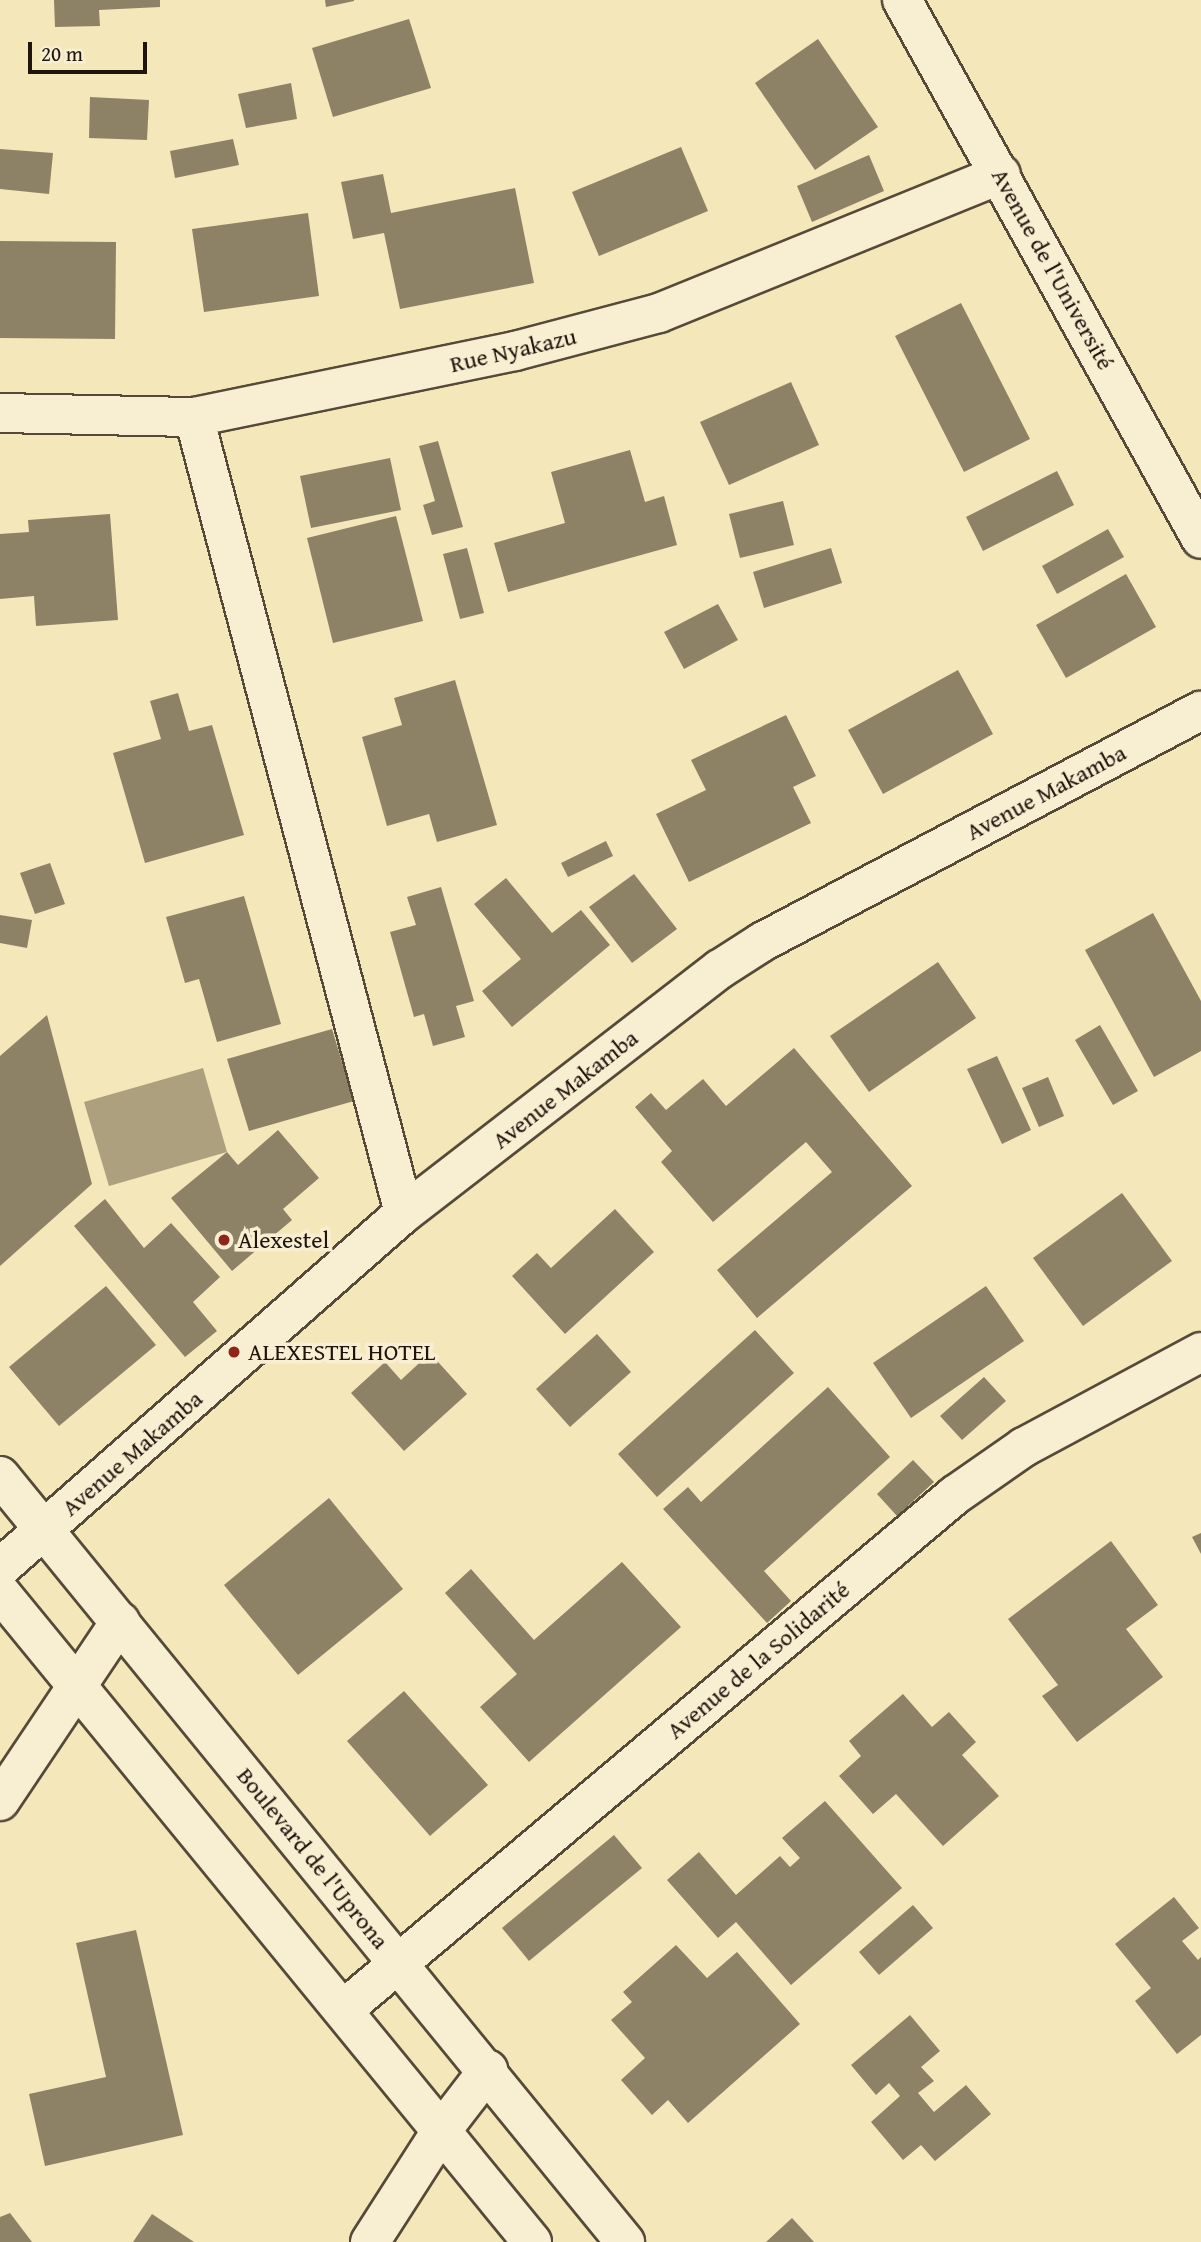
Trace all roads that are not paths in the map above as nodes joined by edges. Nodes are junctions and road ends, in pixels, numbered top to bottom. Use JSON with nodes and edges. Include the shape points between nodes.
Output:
{"nodes":[{"id":1,"x":902,"y":0,"type":"edge"},
{"id":2,"x":1001,"y":174,"type":"junction"},
{"id":3,"x":0,"y":414,"type":"edge"},
{"id":4,"x":194,"y":417,"type":"junction"},
{"id":5,"x":1201,"y":539,"type":"edge"},
{"id":6,"x":1201,"y":711,"type":"edge"},
{"id":7,"x":404,"y":1213,"type":"junction"},
{"id":8,"x":1201,"y":1352,"type":"edge"},
{"id":9,"x":0,"y":1476,"type":"edge"},
{"id":10,"x":45,"y":1530,"type":"junction"},
{"id":11,"x":0,"y":1568,"type":"edge"},
{"id":12,"x":0,"y":1592,"type":"edge"},
{"id":13,"x":120,"y":1622,"type":"junction"},
{"id":14,"x":76,"y":1684,"type":"junction"},
{"id":15,"x":0,"y":1801,"type":"edge"},
{"id":16,"x":398,"y":1962,"type":"junction"},
{"id":17,"x":342,"y":2010,"type":"junction"},
{"id":18,"x":488,"y":2070,"type":"junction"},
{"id":19,"x":442,"y":2130,"type":"junction"},
{"id":20,"x":370,"y":2242,"type":"edge"},
{"id":21,"x":533,"y":2242,"type":"edge"},
{"id":22,"x":625,"y":2242,"type":"edge"}],
"edges":[{"from":1,"to":2,"type":"street","name":"Avenue de l'Université"},
{"from":2,"to":4,"type":"street","name":"Rue Nyakazu","via":[[659,313],[515,351]]},
{"from":2,"to":5,"type":"street","name":"Avenue de l'Université"},
{"from":3,"to":4,"type":"street","name":"Rue Nyakazu"},
{"from":4,"to":7,"type":"street"},
{"from":6,"to":7,"type":"street","name":"Avenue Makamba","via":[[762,942]]},
{"from":7,"to":10,"type":"street","name":"Avenue Makamba"},
{"from":8,"to":16,"type":"street","name":"Avenue de la Solidarité","via":[[1024,1447],[955,1495]]},
{"from":9,"to":10,"type":"street","name":"Boulevard de l'Uprona"},
{"from":10,"to":11,"type":"street","name":"Avenue Makamba"},
{"from":10,"to":13,"type":"street","name":"Boulevard de l'Uprona"},
{"from":12,"to":14,"type":"street"},
{"from":13,"to":14,"type":"street"},
{"from":13,"to":16,"type":"street","name":"Boulevard de l'Uprona"},
{"from":14,"to":15,"type":"street"},
{"from":14,"to":17,"type":"street"},
{"from":16,"to":17,"type":"street","name":"Avenue de la Solidarité"},
{"from":16,"to":18,"type":"street","name":"Boulevard de l'Uprona"},
{"from":17,"to":19,"type":"street"},
{"from":18,"to":19,"type":"street"},
{"from":18,"to":22,"type":"street","name":"Boulevard de l'Uprona"},
{"from":19,"to":20,"type":"street"},
{"from":19,"to":21,"type":"street"}]}
